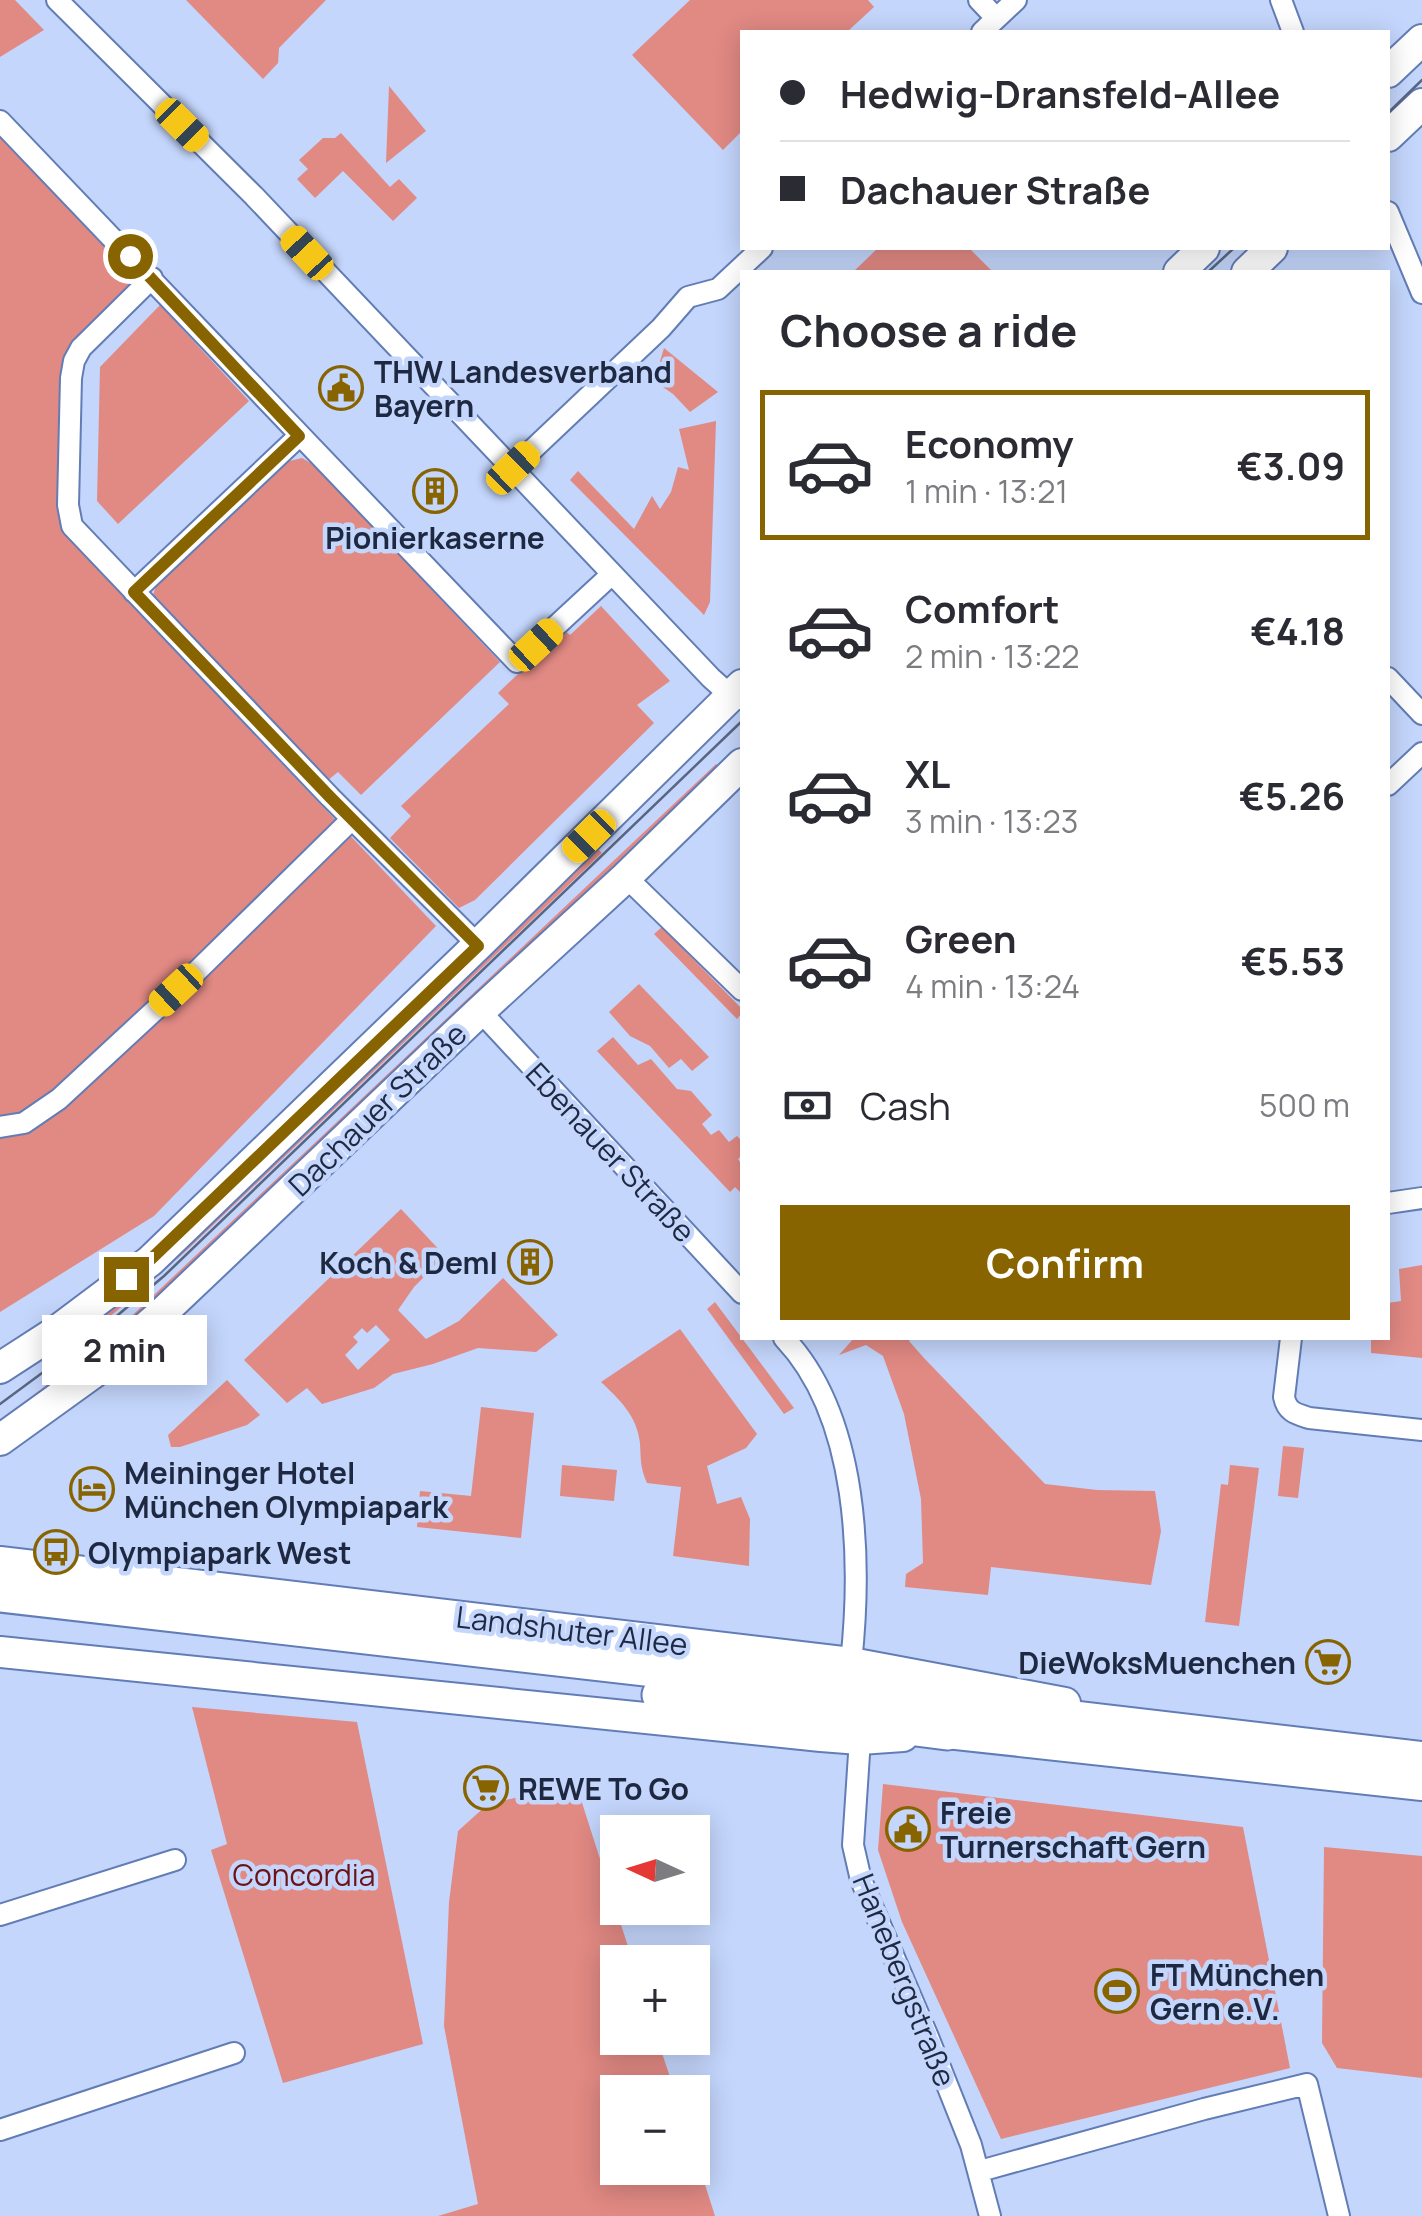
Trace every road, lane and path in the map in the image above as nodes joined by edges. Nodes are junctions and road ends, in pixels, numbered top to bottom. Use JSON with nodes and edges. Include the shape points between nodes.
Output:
{"nodes":[{"id":1,"x":57,"y":0,"type":"edge"},
{"id":2,"x":980,"y":0,"type":"edge"},
{"id":3,"x":1016,"y":0,"type":"edge"},
{"id":4,"x":1281,"y":0,"type":"edge"},
{"id":5,"x":989,"y":25,"type":"edge"},
{"id":6,"x":1293,"y":30,"type":"edge"},
{"id":7,"x":1422,"y":40,"type":"edge"},
{"id":8,"x":1390,"y":70,"type":"edge"},
{"id":9,"x":1422,"y":104,"type":"edge"},
{"id":10,"x":0,"y":121,"type":"edge"},
{"id":11,"x":1390,"y":134,"type":"edge"},
{"id":12,"x":1390,"y":217,"type":"edge"},
{"id":13,"x":760,"y":250,"type":"edge"},
{"id":14,"x":1202,"y":250,"type":"edge"},
{"id":15,"x":1270,"y":250,"type":"edge"},
{"id":16,"x":1181,"y":270,"type":"edge"},
{"id":17,"x":1249,"y":270,"type":"edge"},
{"id":18,"x":152,"y":278,"type":"junction"},
{"id":19,"x":1422,"y":293,"type":"edge"},
{"id":20,"x":299,"y":436,"type":"junction"},
{"id":21,"x":513,"y":468,"type":"junction"},
{"id":22,"x":611,"y":575,"type":"junction"},
{"id":23,"x":134,"y":592,"type":"junction"},
{"id":24,"x":1390,"y":680,"type":"edge"},
{"id":25,"x":738,"y":693,"type":"edge"},
{"id":26,"x":1422,"y":714,"type":"edge"},
{"id":27,"x":1422,"y":753,"type":"edge"},
{"id":28,"x":740,"y":766,"type":"edge"},
{"id":29,"x":1390,"y":783,"type":"edge"},
{"id":30,"x":352,"y":819,"type":"junction"},
{"id":31,"x":626,"y":877,"type":"junction"},
{"id":32,"x":478,"y":946,"type":"junction"},
{"id":33,"x":740,"y":988,"type":"edge"},
{"id":34,"x":480,"y":1011,"type":"junction"},
{"id":35,"x":0,"y":1127,"type":"edge"},
{"id":36,"x":1422,"y":1198,"type":"edge"},
{"id":37,"x":1390,"y":1203,"type":"edge"},
{"id":38,"x":740,"y":1291,"type":"edge"},
{"id":39,"x":1291,"y":1340,"type":"edge"},
{"id":40,"x":798,"y":1343,"type":"edge"},
{"id":41,"x":0,"y":1368,"type":"edge"},
{"id":42,"x":28,"y":1420,"type":"junction"},
{"id":43,"x":1422,"y":1430,"type":"edge"},
{"id":44,"x":0,"y":1440,"type":"edge"},
{"id":45,"x":0,"y":1453,"type":"edge"},
{"id":46,"x":5,"y":1568,"type":"edge"},
{"id":47,"x":0,"y":1618,"type":"edge"},
{"id":48,"x":0,"y":1652,"type":"edge"},
{"id":49,"x":851,"y":1663,"type":"junction"},
{"id":50,"x":949,"y":1718,"type":"junction"},
{"id":51,"x":1140,"y":1724,"type":"junction"},
{"id":52,"x":860,"y":1738,"type":"junction"},
{"id":53,"x":1422,"y":1758,"type":"edge"},
{"id":54,"x":1422,"y":1784,"type":"edge"},
{"id":55,"x":175,"y":1860,"type":"dead end"},
{"id":56,"x":0,"y":1916,"type":"edge"},
{"id":57,"x":234,"y":2053,"type":"dead end"},
{"id":58,"x":0,"y":2130,"type":"edge"},
{"id":59,"x":980,"y":2172,"type":"junction"},
{"id":60,"x":990,"y":2216,"type":"edge"},
{"id":61,"x":1338,"y":2216,"type":"edge"}],
"edges":[{"from":1,"to":21,"type":"street"},
{"from":2,"to":5,"type":"street"},
{"from":3,"to":5,"type":"street"},
{"from":4,"to":6,"type":"street"},
{"from":7,"to":8,"type":"main road"},
{"from":9,"to":11,"type":"main road"},
{"from":10,"to":18,"type":"street"},
{"from":12,"to":19,"type":"street"},
{"from":13,"to":21,"type":"street","via":[[718,290],[688,297]]},
{"from":14,"to":16,"type":"main road"},
{"from":15,"to":17,"type":"main road"},
{"from":18,"to":20,"type":"street"},
{"from":18,"to":23,"type":"street","via":[[82,348],[71,378],[72,526]]},
{"from":20,"to":22,"type":"street","via":[[517,662]]},
{"from":20,"to":23,"type":"street"},
{"from":21,"to":22,"type":"street"},
{"from":22,"to":25,"type":"street"},
{"from":23,"to":30,"type":"street"},
{"from":24,"to":26,"type":"street"},
{"from":25,"to":32,"type":"main road","name":"Dachauer Straße"},
{"from":27,"to":29,"type":"street"},
{"from":28,"to":31,"type":"main road","name":"Dachauer Straße"},
{"from":30,"to":32,"type":"street"},
{"from":30,"to":35,"type":"street","via":[[59,1099],[24,1123]]},
{"from":31,"to":33,"type":"street"},
{"from":31,"to":34,"type":"main road","name":"Dachauer Straße"},
{"from":32,"to":41,"type":"main road","name":"Dachauer Straße","via":[[150,1260]]},
{"from":34,"to":38,"type":"street","name":"Ebenauer Straße"},
{"from":34,"to":42,"type":"main road","name":"Dachauer Straße","via":[[157,1318]]},
{"from":36,"to":37,"type":"street"},
{"from":39,"to":43,"type":"street","via":[[1284,1397],[1292,1413]]},
{"from":40,"to":49,"type":"street","via":[[845,1465],[857,1576]]},
{"from":42,"to":44,"type":"main road","name":"Dachauer Straße"},
{"from":42,"to":45,"type":"main road"},
{"from":46,"to":49,"type":"main road","name":"Landshuter Allee"},
{"from":46,"to":50,"type":"highway","name":"Landshuter Allee"},
{"from":47,"to":50,"type":"highway","name":"Landshuter Allee","via":[[660,1695]]},
{"from":48,"to":52,"type":"main road","name":"Landshuter Allee"},
{"from":49,"to":51,"type":"main road","name":"Landshuter Allee","via":[[1108,1711]]},
{"from":50,"to":51,"type":"main road","name":"Landshuter Allee"},
{"from":50,"to":52,"type":"main road","name":"Landshuter Allee"},
{"from":50,"to":54,"type":"main road","name":"Landshuter Allee"},
{"from":51,"to":53,"type":"main road","name":"Landshuter Allee"},
{"from":52,"to":59,"type":"street","name":"Hanebergstraße","via":[[854,1845],[861,1880]]},
{"from":55,"to":56,"type":"street"},
{"from":57,"to":58,"type":"street"},
{"from":59,"to":60,"type":"street","name":"Hanebergstraße"},
{"from":59,"to":61,"type":"street","via":[[1307,2084]]}]}
